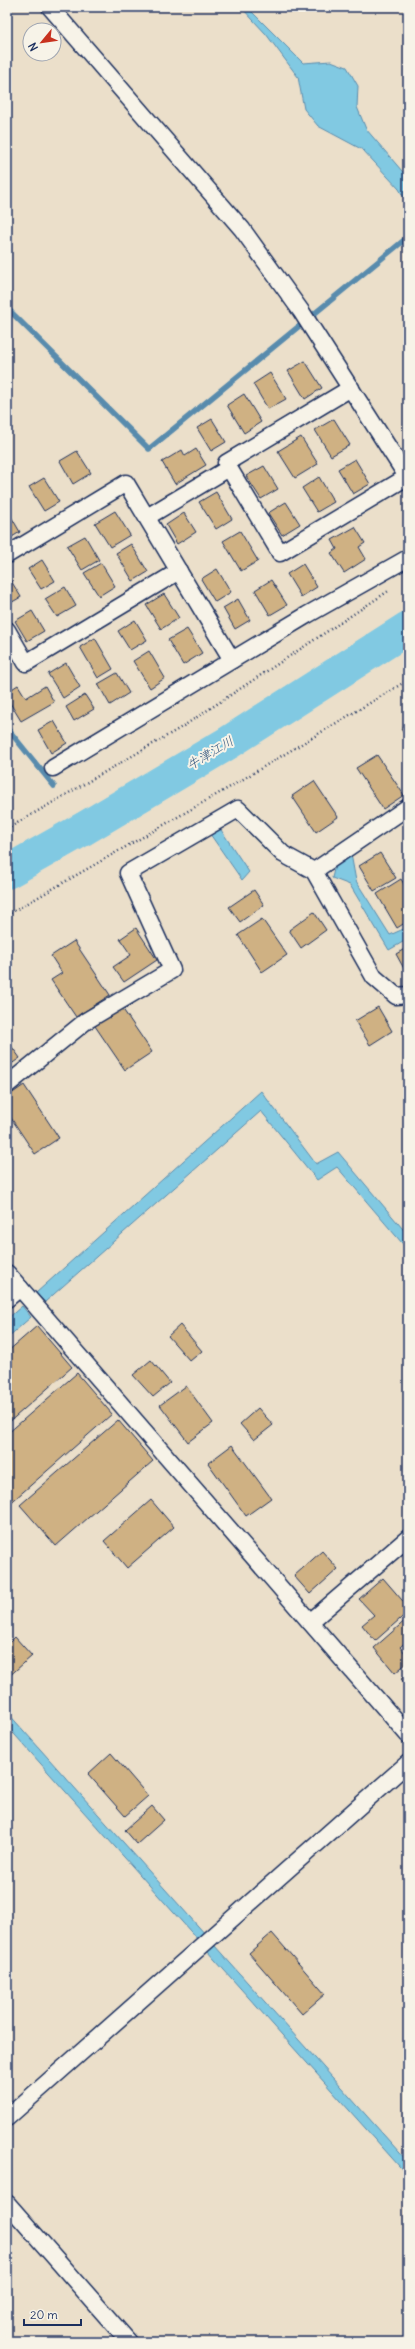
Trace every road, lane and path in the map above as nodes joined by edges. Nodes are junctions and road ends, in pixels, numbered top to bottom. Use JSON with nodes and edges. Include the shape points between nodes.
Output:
{"nodes":[{"id":1,"x":50,"y":7,"type":"edge"},
{"id":2,"x":351,"y":388,"type":"junction"},
{"id":3,"x":229,"y":468,"type":"junction"},
{"id":4,"x":408,"y":478,"type":"edge"},
{"id":5,"x":147,"y":517,"type":"junction"},
{"id":6,"x":7,"y":555,"type":"edge"},
{"id":7,"x":408,"y":558,"type":"edge"},
{"id":8,"x":179,"y":571,"type":"junction"},
{"id":9,"x":395,"y":587,"type":"dead end"},
{"id":10,"x":7,"y":630,"type":"edge"},
{"id":11,"x":232,"y":660,"type":"junction"},
{"id":12,"x":408,"y":680,"type":"edge"},
{"id":13,"x":53,"y":768,"type":"dead end"},
{"id":14,"x":408,"y":807,"type":"edge"},
{"id":15,"x":7,"y":829,"type":"edge"},
{"id":16,"x":314,"y":871,"type":"junction"},
{"id":17,"x":7,"y":915,"type":"edge"},
{"id":18,"x":408,"y":995,"type":"edge"},
{"id":19,"x":7,"y":1085,"type":"edge"},
{"id":20,"x":7,"y":1273,"type":"edge"},
{"id":21,"x":20,"y":1288,"type":"junction"},
{"id":22,"x":7,"y":1299,"type":"edge"},
{"id":23,"x":408,"y":1538,"type":"edge"},
{"id":24,"x":310,"y":1622,"type":"junction"},
{"id":25,"x":408,"y":1735,"type":"edge"},
{"id":26,"x":408,"y":1763,"type":"edge"},
{"id":27,"x":7,"y":2118,"type":"edge"},
{"id":28,"x":7,"y":2203,"type":"edge"},
{"id":29,"x":129,"y":2342,"type":"edge"}],
"edges":[{"from":1,"to":2,"type":"street","via":[[242,229],[315,331]]},
{"from":2,"to":3,"type":"street","via":[[226,463]]},
{"from":2,"to":4,"type":"street"},
{"from":3,"to":4,"type":"street","via":[[280,553]]},
{"from":3,"to":5,"type":"street"},
{"from":5,"to":6,"type":"street","via":[[126,483]]},
{"from":5,"to":8,"type":"street"},
{"from":7,"to":11,"type":"street"},
{"from":8,"to":10,"type":"street","via":[[26,662]]},
{"from":8,"to":11,"type":"street"},
{"from":9,"to":15,"type":"path","via":[[182,727]]},
{"from":11,"to":13,"type":"street"},
{"from":12,"to":17,"type":"path","via":[[230,787]]},
{"from":14,"to":16,"type":"street"},
{"from":16,"to":18,"type":"street","via":[[374,977],[396,996]]},
{"from":16,"to":19,"type":"street","via":[[283,854],[238,809],[128,873],[172,970],[86,1021]]},
{"from":20,"to":21,"type":"street"},
{"from":21,"to":22,"type":"street"},
{"from":21,"to":24,"type":"street"},
{"from":23,"to":24,"type":"street"},
{"from":24,"to":25,"type":"street"},
{"from":26,"to":27,"type":"street"},
{"from":28,"to":29,"type":"street"}]}
